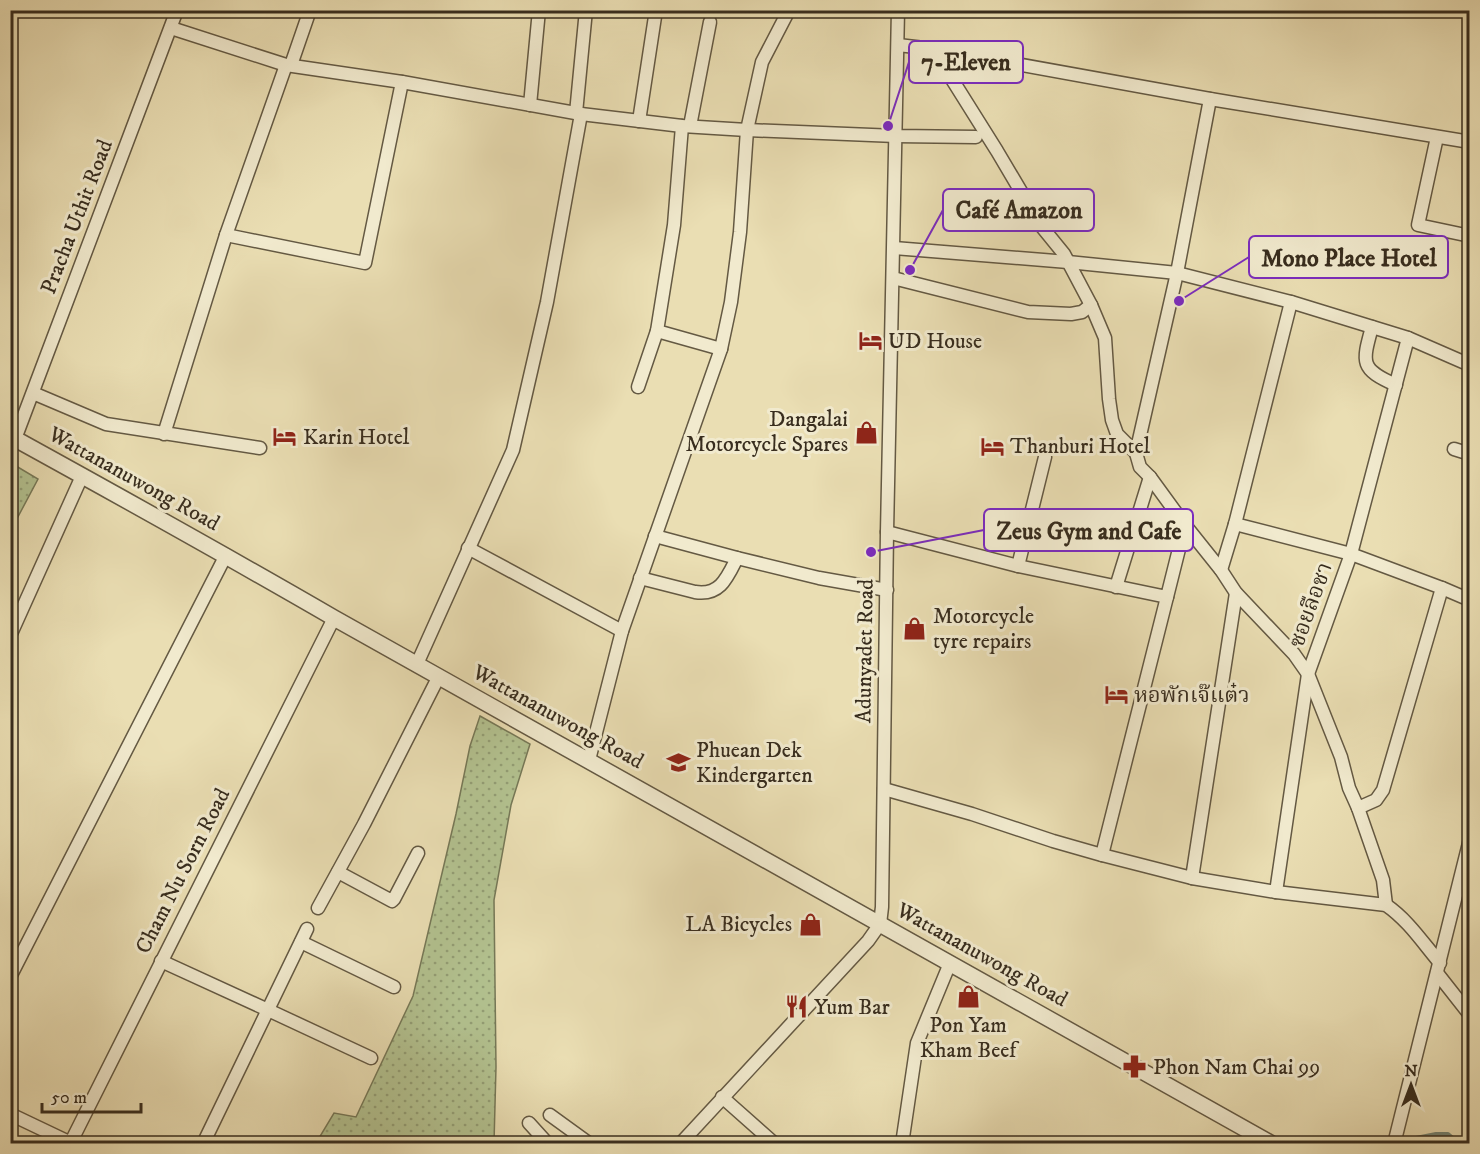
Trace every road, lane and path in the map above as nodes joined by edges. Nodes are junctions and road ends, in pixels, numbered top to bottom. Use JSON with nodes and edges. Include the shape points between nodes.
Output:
{"nodes":[{"id":1,"x":177,"y":10,"type":"edge"},
{"id":2,"x":310,"y":10,"type":"edge"},
{"id":3,"x":539,"y":10,"type":"edge"},
{"id":4,"x":586,"y":10,"type":"edge"},
{"id":5,"x":656,"y":10,"type":"edge"},
{"id":6,"x":789,"y":10,"type":"edge"},
{"id":7,"x":898,"y":10,"type":"edge"},
{"id":8,"x":710,"y":22,"type":"dead end"},
{"id":9,"x":171,"y":27,"type":"junction"},
{"id":10,"x":898,"y":45,"type":"junction"},
{"id":11,"x":933,"y":49,"type":"junction"},
{"id":12,"x":289,"y":65,"type":"junction"},
{"id":13,"x":402,"y":82,"type":"junction"},
{"id":14,"x":1210,"y":99,"type":"junction"},
{"id":15,"x":530,"y":105,"type":"junction"},
{"id":16,"x":578,"y":113,"type":"junction"},
{"id":17,"x":639,"y":121,"type":"junction"},
{"id":18,"x":686,"y":126,"type":"junction"},
{"id":19,"x":747,"y":130,"type":"junction"},
{"id":20,"x":896,"y":136,"type":"junction"},
{"id":21,"x":976,"y":136,"type":"dead end"},
{"id":22,"x":1437,"y":137,"type":"junction"},
{"id":23,"x":1470,"y":142,"type":"edge"},
{"id":24,"x":226,"y":235,"type":"junction"},
{"id":25,"x":1470,"y":236,"type":"edge"},
{"id":26,"x":894,"y":248,"type":"junction"},
{"id":27,"x":1068,"y":262,"type":"junction"},
{"id":28,"x":1177,"y":273,"type":"junction"},
{"id":29,"x":893,"y":278,"type":"junction"},
{"id":30,"x":1291,"y":302,"type":"junction"},
{"id":31,"x":1091,"y":306,"type":"junction"},
{"id":32,"x":1372,"y":327,"type":"junction"},
{"id":33,"x":657,"y":331,"type":"junction"},
{"id":34,"x":1408,"y":338,"type":"junction"},
{"id":35,"x":721,"y":349,"type":"junction"},
{"id":36,"x":1470,"y":365,"type":"edge"},
{"id":37,"x":1396,"y":386,"type":"junction"},
{"id":38,"x":638,"y":387,"type":"dead end"},
{"id":39,"x":33,"y":393,"type":"junction"},
{"id":40,"x":164,"y":434,"type":"junction"},
{"id":41,"x":13,"y":437,"type":"edge"},
{"id":42,"x":260,"y":448,"type":"dead end"},
{"id":43,"x":1454,"y":448,"type":"dead end"},
{"id":44,"x":1136,"y":453,"type":"junction"},
{"id":45,"x":1470,"y":454,"type":"edge"},
{"id":46,"x":1045,"y":458,"type":"dead end"},
{"id":47,"x":82,"y":476,"type":"junction"},
{"id":48,"x":1150,"y":477,"type":"junction"},
{"id":49,"x":1235,"y":524,"type":"junction"},
{"id":50,"x":1185,"y":525,"type":"junction"},
{"id":51,"x":887,"y":532,"type":"junction"},
{"id":52,"x":655,"y":536,"type":"junction"},
{"id":53,"x":468,"y":548,"type":"junction"},
{"id":54,"x":1351,"y":554,"type":"junction"},
{"id":55,"x":226,"y":555,"type":"junction"},
{"id":56,"x":737,"y":558,"type":"junction"},
{"id":57,"x":1018,"y":566,"type":"junction"},
{"id":58,"x":1221,"y":570,"type":"junction"},
{"id":59,"x":640,"y":578,"type":"junction"},
{"id":60,"x":1116,"y":587,"type":"junction"},
{"id":61,"x":1442,"y":588,"type":"junction"},
{"id":62,"x":887,"y":590,"type":"junction"},
{"id":63,"x":1236,"y":593,"type":"junction"},
{"id":64,"x":1167,"y":597,"type":"junction"},
{"id":65,"x":1470,"y":600,"type":"edge"},
{"id":66,"x":334,"y":618,"type":"junction"},
{"id":67,"x":622,"y":631,"type":"junction"},
{"id":68,"x":10,"y":636,"type":"edge"},
{"id":69,"x":417,"y":664,"type":"junction"},
{"id":70,"x":1308,"y":674,"type":"junction"},
{"id":71,"x":439,"y":676,"type":"junction"},
{"id":72,"x":589,"y":760,"type":"junction"},
{"id":73,"x":884,"y":789,"type":"junction"},
{"id":74,"x":1358,"y":808,"type":"junction"},
{"id":75,"x":1470,"y":839,"type":"edge"},
{"id":76,"x":418,"y":853,"type":"dead end"},
{"id":77,"x":1102,"y":855,"type":"junction"},
{"id":78,"x":338,"y":872,"type":"junction"},
{"id":79,"x":1192,"y":878,"type":"junction"},
{"id":80,"x":1276,"y":891,"type":"junction"},
{"id":81,"x":1386,"y":905,"type":"junction"},
{"id":82,"x":318,"y":908,"type":"dead end"},
{"id":83,"x":880,"y":924,"type":"junction"},
{"id":84,"x":307,"y":929,"type":"dead end"},
{"id":85,"x":301,"y":942,"type":"junction"},
{"id":86,"x":161,"y":962,"type":"junction"},
{"id":87,"x":950,"y":963,"type":"junction"},
{"id":88,"x":1438,"y":968,"type":"junction"},
{"id":89,"x":10,"y":977,"type":"edge"},
{"id":90,"x":394,"y":987,"type":"dead end"},
{"id":91,"x":268,"y":1010,"type":"junction"},
{"id":92,"x":1470,"y":1015,"type":"edge"},
{"id":93,"x":370,"y":1058,"type":"dead end"},
{"id":94,"x":722,"y":1097,"type":"junction"},
{"id":95,"x":10,"y":1114,"type":"edge"},
{"id":96,"x":550,"y":1114,"type":"dead end"},
{"id":97,"x":529,"y":1123,"type":"dead end"},
{"id":98,"x":1394,"y":1142,"type":"edge"},
{"id":99,"x":71,"y":1143,"type":"edge"},
{"id":100,"x":203,"y":1143,"type":"edge"},
{"id":101,"x":548,"y":1143,"type":"edge"},
{"id":102,"x":590,"y":1143,"type":"edge"},
{"id":103,"x":680,"y":1143,"type":"edge"},
{"id":104,"x":775,"y":1143,"type":"edge"},
{"id":105,"x":902,"y":1143,"type":"edge"},
{"id":106,"x":1272,"y":1143,"type":"edge"}],
"edges":[{"from":1,"to":9,"type":"street","name":"Pracha Uthit Road"},
{"from":2,"to":12,"type":"street"},
{"from":3,"to":15,"type":"street"},
{"from":4,"to":16,"type":"street"},
{"from":5,"to":17,"type":"street"},
{"from":6,"to":19,"type":"street","via":[[762,62]]},
{"from":7,"to":10,"type":"street","name":"Adunyadet Road"},
{"from":8,"to":18,"type":"street"},
{"from":9,"to":12,"type":"street"},
{"from":9,"to":39,"type":"street","name":"Pracha Uthit Road"},
{"from":10,"to":11,"type":"street"},
{"from":10,"to":20,"type":"street","name":"Adunyadet Road"},
{"from":11,"to":14,"type":"street"},
{"from":11,"to":27,"type":"street","via":[[1042,227]]},
{"from":12,"to":13,"type":"street"},
{"from":12,"to":24,"type":"street"},
{"from":13,"to":15,"type":"street"},
{"from":13,"to":24,"type":"street","via":[[365,262]]},
{"from":14,"to":22,"type":"street"},
{"from":14,"to":28,"type":"street"},
{"from":15,"to":16,"type":"street"},
{"from":16,"to":17,"type":"street"},
{"from":16,"to":53,"type":"street","via":[[547,302],[513,450]]},
{"from":17,"to":18,"type":"street"},
{"from":18,"to":19,"type":"street"},
{"from":18,"to":33,"type":"street"},
{"from":19,"to":20,"type":"street"},
{"from":19,"to":35,"type":"street","via":[[740,232]]},
{"from":20,"to":21,"type":"street"},
{"from":20,"to":26,"type":"street","name":"Adunyadet Road"},
{"from":22,"to":23,"type":"street"},
{"from":22,"to":25,"type":"street","via":[[1418,225]]},
{"from":24,"to":40,"type":"street"},
{"from":26,"to":27,"type":"street"},
{"from":26,"to":29,"type":"street","name":"Adunyadet Road"},
{"from":27,"to":28,"type":"street"},
{"from":27,"to":31,"type":"street"},
{"from":28,"to":30,"type":"street"},
{"from":28,"to":44,"type":"street"},
{"from":29,"to":31,"type":"street","via":[[1028,312],[1071,314]]},
{"from":29,"to":51,"type":"street","name":"Adunyadet Road"},
{"from":30,"to":32,"type":"street"},
{"from":30,"to":49,"type":"street"},
{"from":31,"to":44,"type":"street","via":[[1105,338],[1112,420],[1117,434]]},
{"from":32,"to":34,"type":"street"},
{"from":32,"to":37,"type":"street","via":[[1366,349],[1368,368]]},
{"from":33,"to":35,"type":"street"},
{"from":33,"to":38,"type":"street"},
{"from":34,"to":36,"type":"street"},
{"from":34,"to":37,"type":"street","name":"ซอยลือชา"},
{"from":35,"to":52,"type":"street"},
{"from":37,"to":54,"type":"street","name":"ซอยลือชา"},
{"from":39,"to":40,"type":"street","via":[[106,424]]},
{"from":39,"to":41,"type":"street","name":"Pracha Uthit Road"},
{"from":40,"to":42,"type":"street"},
{"from":41,"to":47,"type":"street","name":"Wattananuwong Road"},
{"from":43,"to":45,"type":"street"},
{"from":44,"to":48,"type":"street","via":[[1140,467]]},
{"from":46,"to":57,"type":"street"},
{"from":47,"to":55,"type":"street","name":"Wattananuwong Road"},
{"from":47,"to":68,"type":"street"},
{"from":48,"to":50,"type":"street"},
{"from":48,"to":60,"type":"street"},
{"from":49,"to":54,"type":"street"},
{"from":49,"to":58,"type":"street"},
{"from":50,"to":58,"type":"street"},
{"from":50,"to":64,"type":"street"},
{"from":51,"to":57,"type":"street"},
{"from":51,"to":62,"type":"street","name":"Adunyadet Road"},
{"from":52,"to":56,"type":"street"},
{"from":52,"to":59,"type":"street"},
{"from":53,"to":67,"type":"street"},
{"from":53,"to":69,"type":"street"},
{"from":54,"to":61,"type":"street"},
{"from":54,"to":70,"type":"street","name":"ซอยลือชา"},
{"from":55,"to":66,"type":"street","name":"Wattananuwong Road"},
{"from":55,"to":89,"type":"street"},
{"from":56,"to":59,"type":"street","via":[[720,586],[704,594]]},
{"from":56,"to":62,"type":"street"},
{"from":57,"to":60,"type":"street"},
{"from":58,"to":63,"type":"street"},
{"from":59,"to":67,"type":"street"},
{"from":60,"to":64,"type":"street"},
{"from":61,"to":65,"type":"street"},
{"from":61,"to":74,"type":"street","via":[[1383,790],[1376,800]]},
{"from":62,"to":73,"type":"street","name":"Adunyadet Road"},
{"from":63,"to":70,"type":"street"},
{"from":63,"to":79,"type":"street"},
{"from":64,"to":77,"type":"street"},
{"from":66,"to":69,"type":"street","name":"Wattananuwong Road"},
{"from":66,"to":86,"type":"street","name":"Cham Nu Sorn Road"},
{"from":67,"to":72,"type":"street"},
{"from":69,"to":71,"type":"street","name":"Wattananuwong Road"},
{"from":70,"to":74,"type":"street"},
{"from":70,"to":80,"type":"street","name":"ซอยลือชา"},
{"from":71,"to":72,"type":"street","name":"Wattananuwong Road"},
{"from":71,"to":78,"type":"street"},
{"from":72,"to":83,"type":"street","name":"Wattananuwong Road"},
{"from":73,"to":77,"type":"street"},
{"from":73,"to":83,"type":"street","name":"Adunyadet Road"},
{"from":74,"to":81,"type":"street","via":[[1383,879]]},
{"from":75,"to":88,"type":"street"},
{"from":76,"to":78,"type":"street","via":[[392,901]]},
{"from":77,"to":79,"type":"street"},
{"from":78,"to":82,"type":"street"},
{"from":79,"to":80,"type":"street"},
{"from":80,"to":81,"type":"street"},
{"from":81,"to":88,"type":"street","via":[[1407,923]]},
{"from":83,"to":87,"type":"street","name":"Wattananuwong Road"},
{"from":83,"to":94,"type":"street"},
{"from":84,"to":85,"type":"street"},
{"from":85,"to":90,"type":"street"},
{"from":85,"to":91,"type":"street"},
{"from":86,"to":91,"type":"street"},
{"from":86,"to":99,"type":"street","name":"Cham Nu Sorn Road"},
{"from":87,"to":105,"type":"street","via":[[917,1043]]},
{"from":87,"to":106,"type":"street","name":"Wattananuwong Road"},
{"from":88,"to":92,"type":"street"},
{"from":88,"to":98,"type":"street"},
{"from":91,"to":93,"type":"street"},
{"from":91,"to":100,"type":"street"},
{"from":94,"to":103,"type":"street"},
{"from":94,"to":104,"type":"street"},
{"from":95,"to":99,"type":"street"},
{"from":96,"to":102,"type":"street"},
{"from":97,"to":101,"type":"street"}]}
